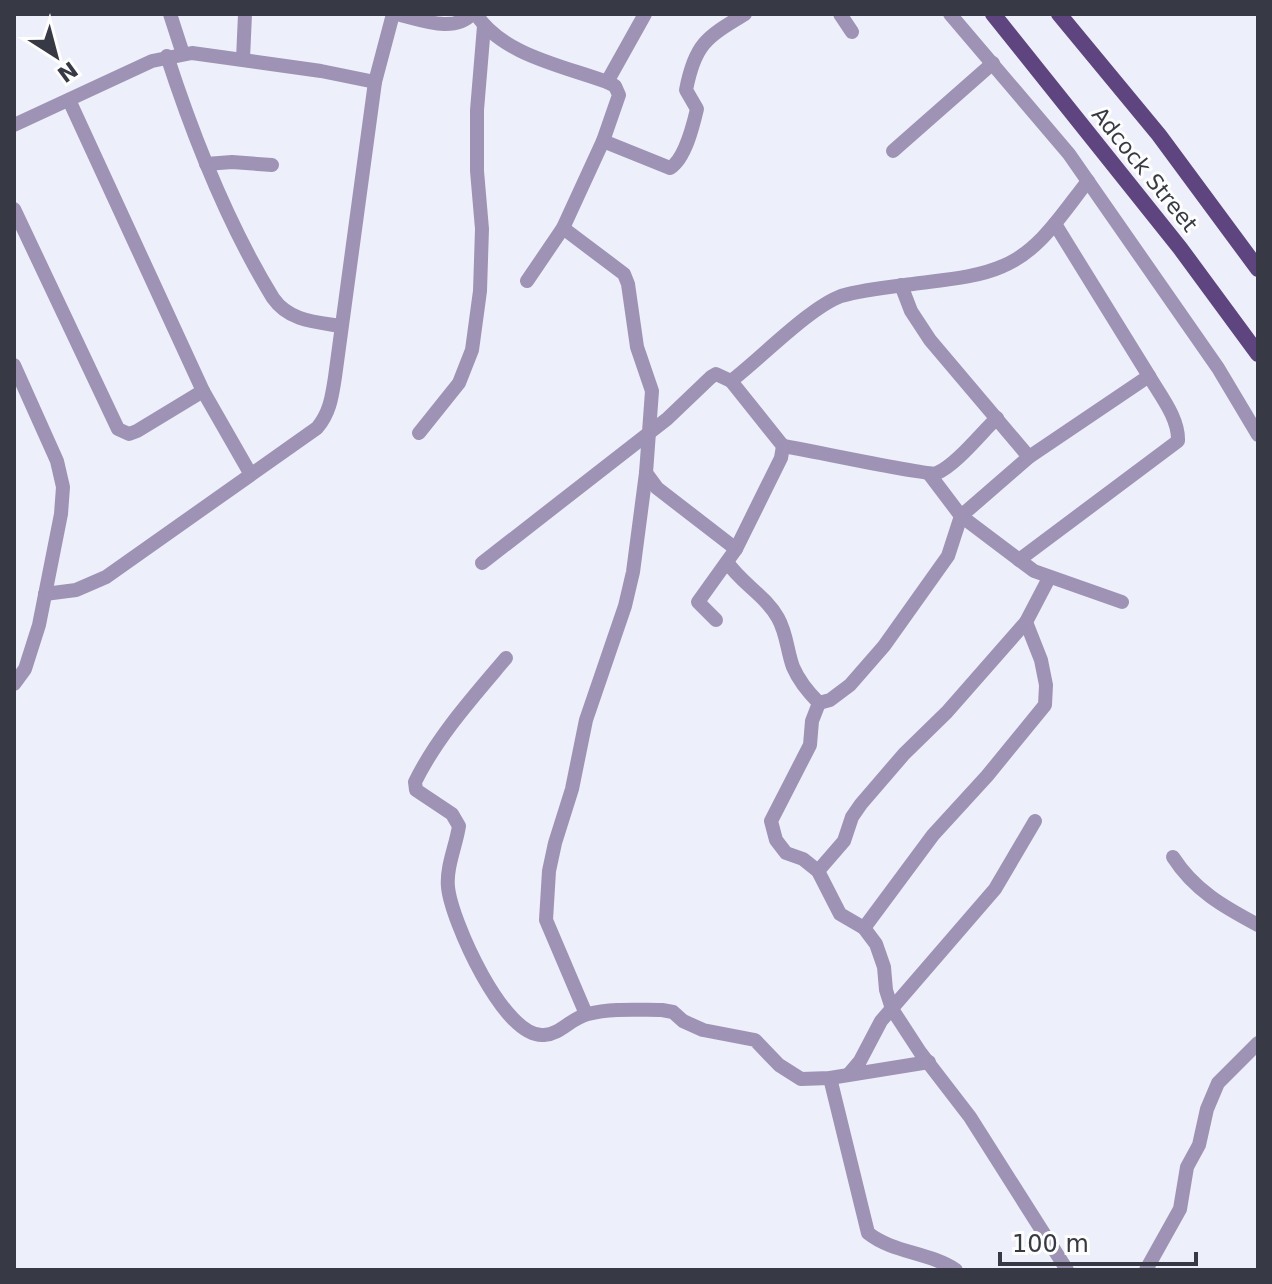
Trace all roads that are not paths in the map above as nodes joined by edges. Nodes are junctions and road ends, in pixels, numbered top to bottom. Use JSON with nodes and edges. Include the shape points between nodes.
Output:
{"nodes":[{"id":1,"x":170,"y":14,"type":"edge"},
{"id":2,"x":245,"y":14,"type":"edge"},
{"id":3,"x":395,"y":14,"type":"edge"},
{"id":4,"x":645,"y":14,"type":"edge"},
{"id":5,"x":745,"y":14,"type":"edge"},
{"id":6,"x":840,"y":14,"type":"edge"},
{"id":7,"x":950,"y":14,"type":"edge"},
{"id":8,"x":993,"y":14,"type":"edge"},
{"id":9,"x":1059,"y":14,"type":"edge"},
{"id":10,"x":477,"y":18,"type":"edge"},
{"id":11,"x":852,"y":32,"type":"dead end"},
{"id":12,"x":183,"y":54,"type":"junction"},
{"id":13,"x":167,"y":56,"type":"junction"},
{"id":14,"x":243,"y":59,"type":"junction"},
{"id":15,"x":993,"y":63,"type":"junction"},
{"id":16,"x":375,"y":82,"type":"junction"},
{"id":17,"x":607,"y":82,"type":"junction"},
{"id":18,"x":69,"y":100,"type":"junction"},
{"id":19,"x":14,"y":125,"type":"edge"},
{"id":20,"x":603,"y":141,"type":"junction"},
{"id":21,"x":893,"y":151,"type":"dead end"},
{"id":22,"x":206,"y":164,"type":"junction"},
{"id":23,"x":272,"y":165,"type":"dead end"},
{"id":24,"x":1088,"y":181,"type":"junction"},
{"id":25,"x":14,"y":209,"type":"edge"},
{"id":26,"x":1055,"y":224,"type":"junction"},
{"id":27,"x":563,"y":228,"type":"junction"},
{"id":28,"x":1258,"y":269,"type":"edge"},
{"id":29,"x":527,"y":281,"type":"dead end"},
{"id":30,"x":901,"y":285,"type":"junction"},
{"id":31,"x":341,"y":326,"type":"junction"},
{"id":32,"x":1258,"y":354,"type":"edge"},
{"id":33,"x":14,"y":365,"type":"edge"},
{"id":34,"x":1149,"y":376,"type":"junction"},
{"id":35,"x":731,"y":381,"type":"junction"},
{"id":36,"x":203,"y":391,"type":"junction"},
{"id":37,"x":997,"y":418,"type":"junction"},
{"id":38,"x":419,"y":433,"type":"dead end"},
{"id":39,"x":648,"y":434,"type":"junction"},
{"id":40,"x":1258,"y":435,"type":"edge"},
{"id":41,"x":783,"y":446,"type":"junction"},
{"id":42,"x":1029,"y":457,"type":"junction"},
{"id":43,"x":250,"y":473,"type":"junction"},
{"id":44,"x":646,"y":473,"type":"junction"},
{"id":45,"x":930,"y":475,"type":"junction"},
{"id":46,"x":961,"y":516,"type":"junction"},
{"id":47,"x":736,"y":549,"type":"junction"},
{"id":48,"x":1019,"y":560,"type":"junction"},
{"id":49,"x":727,"y":562,"type":"junction"},
{"id":50,"x":482,"y":563,"type":"dead end"},
{"id":51,"x":1049,"y":578,"type":"junction"},
{"id":52,"x":45,"y":594,"type":"junction"},
{"id":53,"x":1122,"y":602,"type":"dead end"},
{"id":54,"x":716,"y":620,"type":"dead end"},
{"id":55,"x":1026,"y":622,"type":"junction"},
{"id":56,"x":506,"y":658,"type":"dead end"},
{"id":57,"x":14,"y":684,"type":"edge"},
{"id":58,"x":819,"y":703,"type":"junction"},
{"id":59,"x":1035,"y":821,"type":"dead end"},
{"id":60,"x":1173,"y":857,"type":"dead end"},
{"id":61,"x":818,"y":871,"type":"junction"},
{"id":62,"x":1258,"y":925,"type":"edge"},
{"id":63,"x":864,"y":928,"type":"junction"},
{"id":64,"x":892,"y":1009,"type":"junction"},
{"id":65,"x":586,"y":1014,"type":"junction"},
{"id":66,"x":1258,"y":1043,"type":"edge"},
{"id":67,"x":929,"y":1062,"type":"junction"},
{"id":68,"x":849,"y":1074,"type":"junction"},
{"id":69,"x":830,"y":1078,"type":"junction"},
{"id":70,"x":956,"y":1270,"type":"edge"},
{"id":71,"x":1067,"y":1270,"type":"edge"},
{"id":72,"x":1146,"y":1270,"type":"edge"}],
"edges":[{"from":1,"to":12,"type":"street"},
{"from":2,"to":14,"type":"street"},
{"from":3,"to":10,"type":"street","via":[[452,25]]},
{"from":3,"to":16,"type":"street"},
{"from":4,"to":17,"type":"street"},
{"from":5,"to":20,"type":"street","via":[[711,33],[697,55],[686,90],[697,109],[675,166]]},
{"from":6,"to":11,"type":"street"},
{"from":7,"to":15,"type":"street"},
{"from":8,"to":32,"type":"main road","name":"Adcock Street"},
{"from":9,"to":28,"type":"main road","name":"Adcock Street","via":[[1159,135]]},
{"from":10,"to":17,"type":"street","via":[[508,44]]},
{"from":10,"to":38,"type":"street","via":[[482,229],[472,350],[459,383]]},
{"from":12,"to":13,"type":"street"},
{"from":12,"to":14,"type":"street"},
{"from":13,"to":18,"type":"street"},
{"from":13,"to":22,"type":"street"},
{"from":14,"to":16,"type":"street"},
{"from":15,"to":21,"type":"street"},
{"from":15,"to":24,"type":"street"},
{"from":16,"to":31,"type":"street"},
{"from":17,"to":20,"type":"street","via":[[619,95]]},
{"from":18,"to":19,"type":"street"},
{"from":18,"to":36,"type":"street"},
{"from":20,"to":27,"type":"street"},
{"from":22,"to":23,"type":"street"},
{"from":22,"to":31,"type":"street","via":[[278,306],[296,318]]},
{"from":24,"to":26,"type":"street"},
{"from":24,"to":40,"type":"street","via":[[1218,368]]},
{"from":25,"to":36,"type":"street","via":[[118,429],[137,431]]},
{"from":26,"to":30,"type":"street","via":[[1005,266]]},
{"from":26,"to":34,"type":"street"},
{"from":27,"to":29,"type":"street"},
{"from":27,"to":39,"type":"street","via":[[624,274],[637,347],[652,391]]},
{"from":30,"to":35,"type":"street","via":[[839,297]]},
{"from":30,"to":37,"type":"street","via":[[930,340]]},
{"from":31,"to":43,"type":"street","via":[[324,418]]},
{"from":33,"to":52,"type":"street","via":[[57,461],[63,487]]},
{"from":34,"to":42,"type":"street"},
{"from":34,"to":48,"type":"street","via":[[1173,417],[1178,441]]},
{"from":35,"to":39,"type":"street","via":[[711,377]]},
{"from":35,"to":41,"type":"street"},
{"from":36,"to":43,"type":"street"},
{"from":37,"to":42,"type":"street"},
{"from":37,"to":45,"type":"street","via":[[945,468]]},
{"from":39,"to":44,"type":"street"},
{"from":39,"to":50,"type":"street"},
{"from":41,"to":45,"type":"street"},
{"from":41,"to":47,"type":"street"},
{"from":42,"to":46,"type":"street"},
{"from":43,"to":52,"type":"street","via":[[106,577],[76,590]]},
{"from":44,"to":47,"type":"street","via":[[657,488]]},
{"from":44,"to":65,"type":"street","via":[[633,572],[593,696],[549,871],[546,920]]},
{"from":45,"to":46,"type":"street"},
{"from":46,"to":48,"type":"street"},
{"from":46,"to":58,"type":"street","via":[[948,556],[884,646],[850,685]]},
{"from":47,"to":49,"type":"street"},
{"from":48,"to":51,"type":"street"},
{"from":49,"to":54,"type":"street","via":[[698,602]]},
{"from":49,"to":58,"type":"street","via":[[766,599],[780,622],[793,667]]},
{"from":51,"to":53,"type":"street"},
{"from":51,"to":55,"type":"street"},
{"from":52,"to":57,"type":"street","via":[[32,653]]},
{"from":55,"to":61,"type":"street","via":[[861,804],[844,841]]},
{"from":55,"to":63,"type":"street","via":[[1041,660],[1045,705],[933,835]]},
{"from":56,"to":65,"type":"street","via":[[424,763],[416,790],[452,814],[459,826],[449,897],[485,984],[527,1032],[542,1036]]},
{"from":58,"to":61,"type":"street","via":[[810,745],[771,821],[786,853]]},
{"from":59,"to":64,"type":"street","via":[[995,889]]},
{"from":60,"to":62,"type":"street","via":[[1187,878]]},
{"from":61,"to":63,"type":"street","via":[[840,914]]},
{"from":63,"to":64,"type":"street","via":[[880,955]]},
{"from":64,"to":67,"type":"street"},
{"from":64,"to":68,"type":"street"},
{"from":65,"to":69,"type":"street","via":[[673,1012],[692,1026],[755,1040],[801,1079]]},
{"from":66,"to":72,"type":"street","via":[[1218,1083],[1187,1167],[1180,1209]]},
{"from":67,"to":68,"type":"street"},
{"from":67,"to":71,"type":"street"},
{"from":68,"to":69,"type":"street"},
{"from":69,"to":70,"type":"street","via":[[868,1233]]}]}
